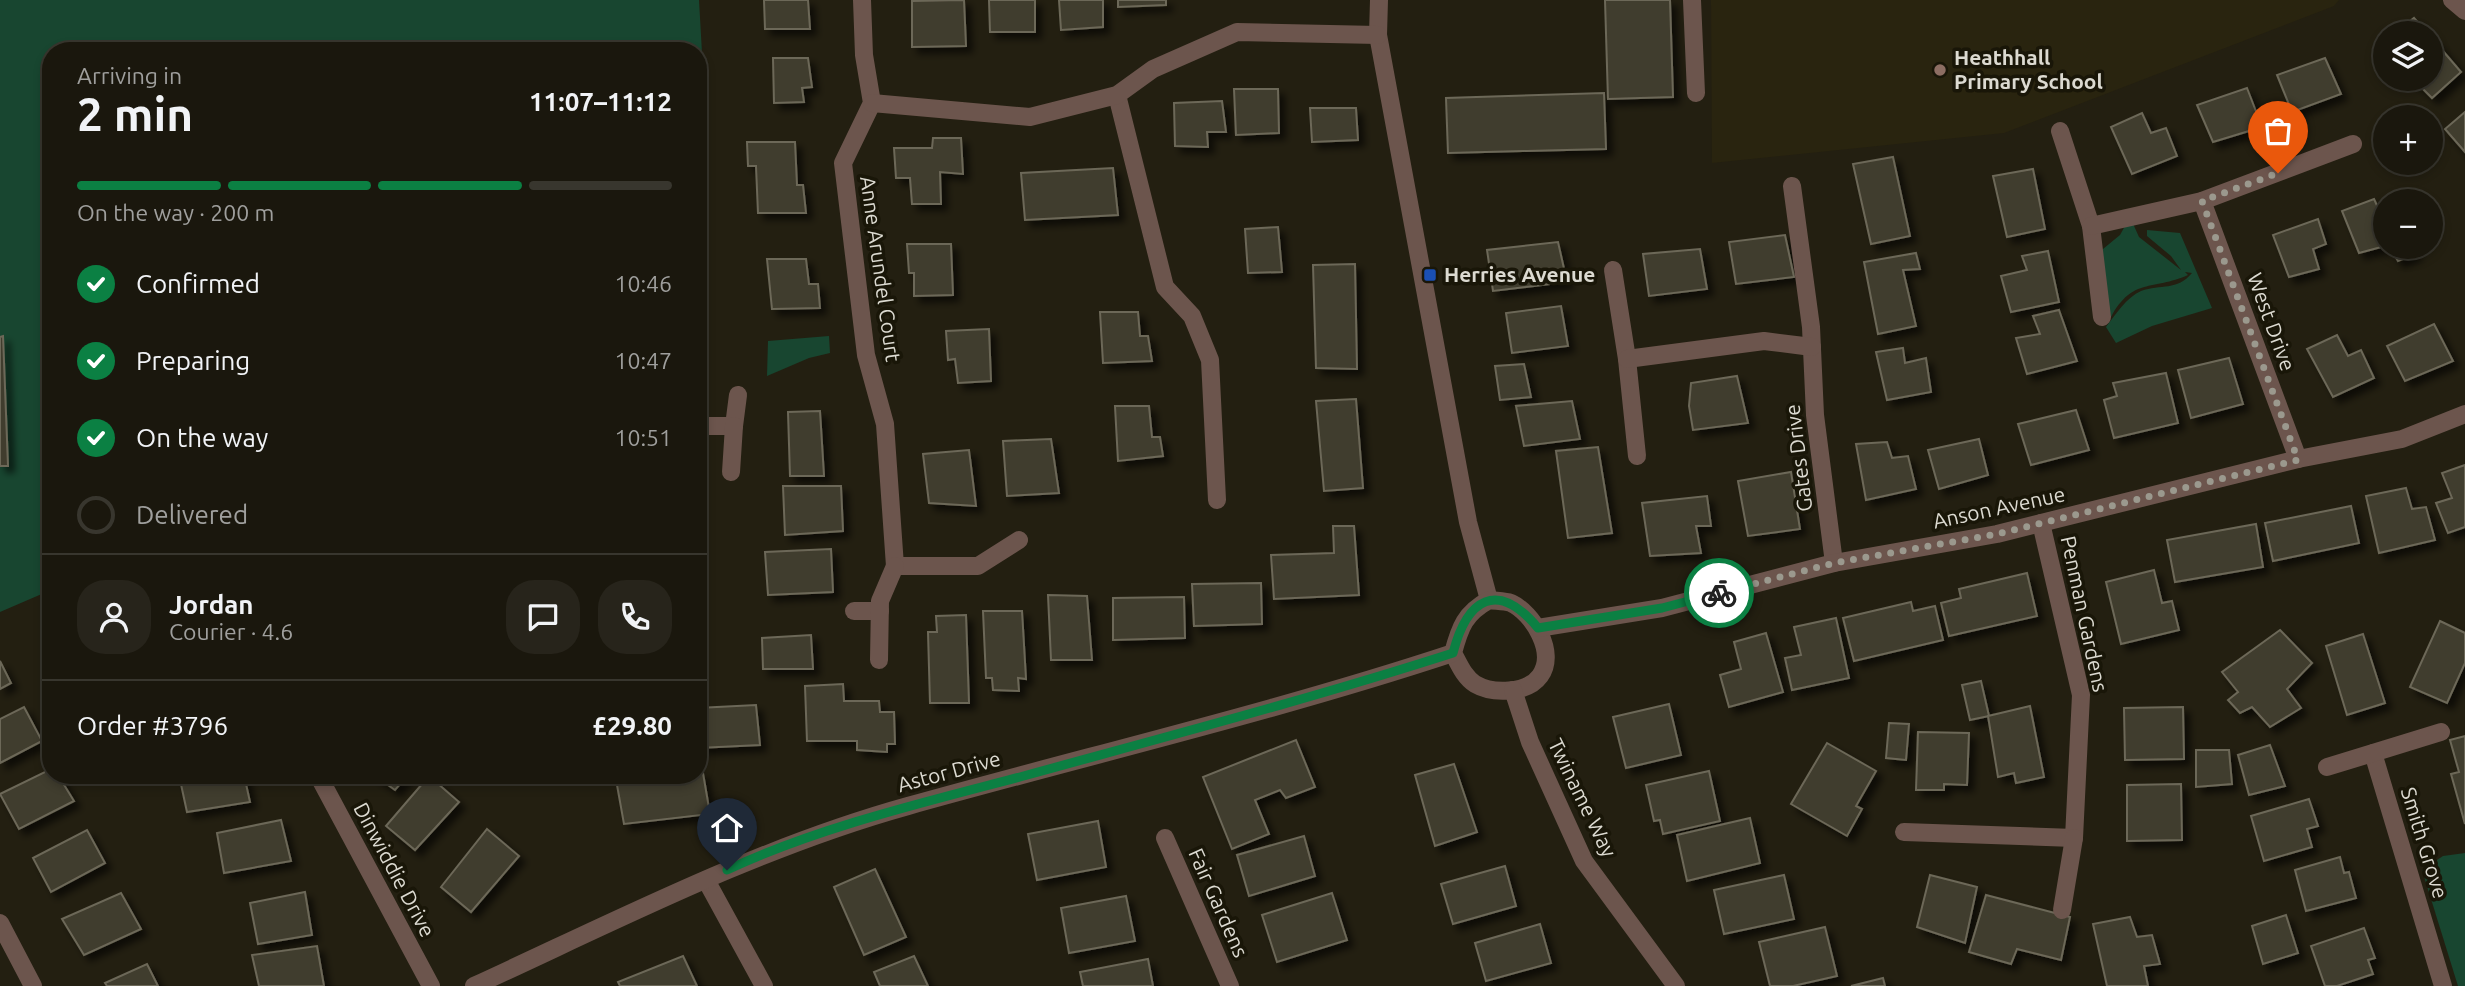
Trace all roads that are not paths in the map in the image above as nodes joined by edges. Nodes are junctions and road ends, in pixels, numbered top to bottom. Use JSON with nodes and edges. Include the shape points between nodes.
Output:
{"nodes":[{"id":1,"x":862,"y":0,"type":"edge"},
{"id":2,"x":1379,"y":0,"type":"edge"},
{"id":3,"x":1692,"y":0,"type":"edge"},
{"id":4,"x":2452,"y":0,"type":"edge"},
{"id":5,"x":2465,"y":11,"type":"edge"},
{"id":6,"x":1378,"y":35,"type":"junction"},
{"id":7,"x":1696,"y":93,"type":"dead end"},
{"id":8,"x":1117,"y":95,"type":"junction"},
{"id":9,"x":872,"y":103,"type":"junction"},
{"id":10,"x":2060,"y":131,"type":"dead end"},
{"id":11,"x":2353,"y":144,"type":"dead end"},
{"id":12,"x":1792,"y":186,"type":"dead end"},
{"id":13,"x":2202,"y":201,"type":"junction"},
{"id":14,"x":2091,"y":226,"type":"junction"},
{"id":15,"x":1613,"y":270,"type":"dead end"},
{"id":16,"x":2102,"y":317,"type":"dead end"},
{"id":17,"x":1812,"y":347,"type":"junction"},
{"id":18,"x":1627,"y":359,"type":"junction"},
{"id":19,"x":738,"y":395,"type":"dead end"},
{"id":20,"x":2465,"y":414,"type":"edge"},
{"id":21,"x":707,"y":426,"type":"edge"},
{"id":22,"x":734,"y":426,"type":"junction"},
{"id":23,"x":1637,"y":456,"type":"dead end"},
{"id":24,"x":2298,"y":460,"type":"junction"},
{"id":25,"x":732,"y":472,"type":"dead end"},
{"id":26,"x":1217,"y":500,"type":"dead end"},
{"id":27,"x":2041,"y":523,"type":"junction"},
{"id":28,"x":1019,"y":540,"type":"dead end"},
{"id":29,"x":1834,"y":563,"type":"junction"},
{"id":30,"x":895,"y":566,"type":"junction"},
{"id":31,"x":1489,"y":600,"type":"junction"},
{"id":32,"x":854,"y":611,"type":"dead end"},
{"id":33,"x":880,"y":611,"type":"junction"},
{"id":34,"x":1538,"y":628,"type":"junction"},
{"id":35,"x":1453,"y":653,"type":"junction"},
{"id":36,"x":879,"y":660,"type":"dead end"},
{"id":37,"x":1513,"y":690,"type":"junction"},
{"id":38,"x":2441,"y":732,"type":"dead end"},
{"id":39,"x":2373,"y":753,"type":"junction"},
{"id":40,"x":2327,"y":767,"type":"dead end"},
{"id":41,"x":323,"y":784,"type":"edge"},
{"id":42,"x":1904,"y":832,"type":"dead end"},
{"id":43,"x":1165,"y":838,"type":"dead end"},
{"id":44,"x":2074,"y":838,"type":"junction"},
{"id":45,"x":706,"y":880,"type":"junction"},
{"id":46,"x":2062,"y":910,"type":"dead end"},
{"id":47,"x":0,"y":923,"type":"edge"},
{"id":48,"x":33,"y":986,"type":"edge"},
{"id":49,"x":431,"y":986,"type":"edge"},
{"id":50,"x":474,"y":986,"type":"edge"},
{"id":51,"x":764,"y":986,"type":"edge"},
{"id":52,"x":1230,"y":986,"type":"edge"},
{"id":53,"x":1676,"y":986,"type":"edge"},
{"id":54,"x":2443,"y":986,"type":"edge"}],
"edges":[{"from":1,"to":9,"type":"street"},
{"from":2,"to":6,"type":"street"},
{"from":3,"to":7,"type":"street"},
{"from":4,"to":5,"type":"street"},
{"from":6,"to":8,"type":"street","via":[[1237,32],[1153,69]]},
{"from":6,"to":31,"type":"street","via":[[1468,522]]},
{"from":8,"to":9,"type":"street","via":[[1030,117]]},
{"from":8,"to":26,"type":"street","via":[[1165,287],[1192,316],[1210,360]]},
{"from":9,"to":30,"type":"street","name":"Anne Arundel Court","via":[[843,163],[866,355],[885,424]]},
{"from":10,"to":14,"type":"street"},
{"from":11,"to":13,"type":"street"},
{"from":12,"to":17,"type":"street","name":"Gates Drive"},
{"from":13,"to":14,"type":"street"},
{"from":13,"to":24,"type":"street","name":"West Drive"},
{"from":14,"to":16,"type":"street"},
{"from":15,"to":18,"type":"street"},
{"from":17,"to":18,"type":"street","via":[[1763,341]]},
{"from":17,"to":29,"type":"street","name":"Gates Drive","via":[[1815,415]]},
{"from":18,"to":23,"type":"street"},
{"from":19,"to":22,"type":"street"},
{"from":20,"to":24,"type":"street","name":"Anson Avenue","via":[[2402,439]]},
{"from":21,"to":22,"type":"street"},
{"from":22,"to":25,"type":"street"},
{"from":24,"to":27,"type":"street","name":"Anson Avenue"},
{"from":27,"to":29,"type":"street","name":"Anson Avenue"},
{"from":27,"to":44,"type":"street","name":"Penman Gardens","via":[[2081,695]]},
{"from":28,"to":30,"type":"street","via":[[978,566]]},
{"from":29,"to":34,"type":"street","name":"Anson Avenue","via":[[1662,608]]},
{"from":30,"to":33,"type":"street"},
{"from":31,"to":34,"type":"street","via":[[1510,603]]},
{"from":31,"to":35,"type":"street","via":[[1472,609],[1462,623]]},
{"from":32,"to":33,"type":"street"},
{"from":33,"to":36,"type":"street"},
{"from":34,"to":37,"type":"street","via":[[1545,663],[1540,676]]},
{"from":35,"to":37,"type":"street","via":[[1474,683],[1494,691]]},
{"from":35,"to":45,"type":"street","name":"Astor Drive","via":[[1369,681],[909,806],[748,860]]},
{"from":37,"to":53,"type":"street","name":"Twiname Way","via":[[1530,742],[1584,861]]},
{"from":38,"to":39,"type":"street"},
{"from":39,"to":40,"type":"street"},
{"from":39,"to":54,"type":"street","name":"Smith Grove"},
{"from":41,"to":49,"type":"street","name":"Dinwiddie Drive"},
{"from":42,"to":44,"type":"street"},
{"from":43,"to":52,"type":"street","name":"Fair Gardens"},
{"from":44,"to":46,"type":"street","name":"Penman Gardens"},
{"from":45,"to":50,"type":"street","name":"Astor Drive"},
{"from":45,"to":51,"type":"street"},
{"from":47,"to":48,"type":"street"}]}
